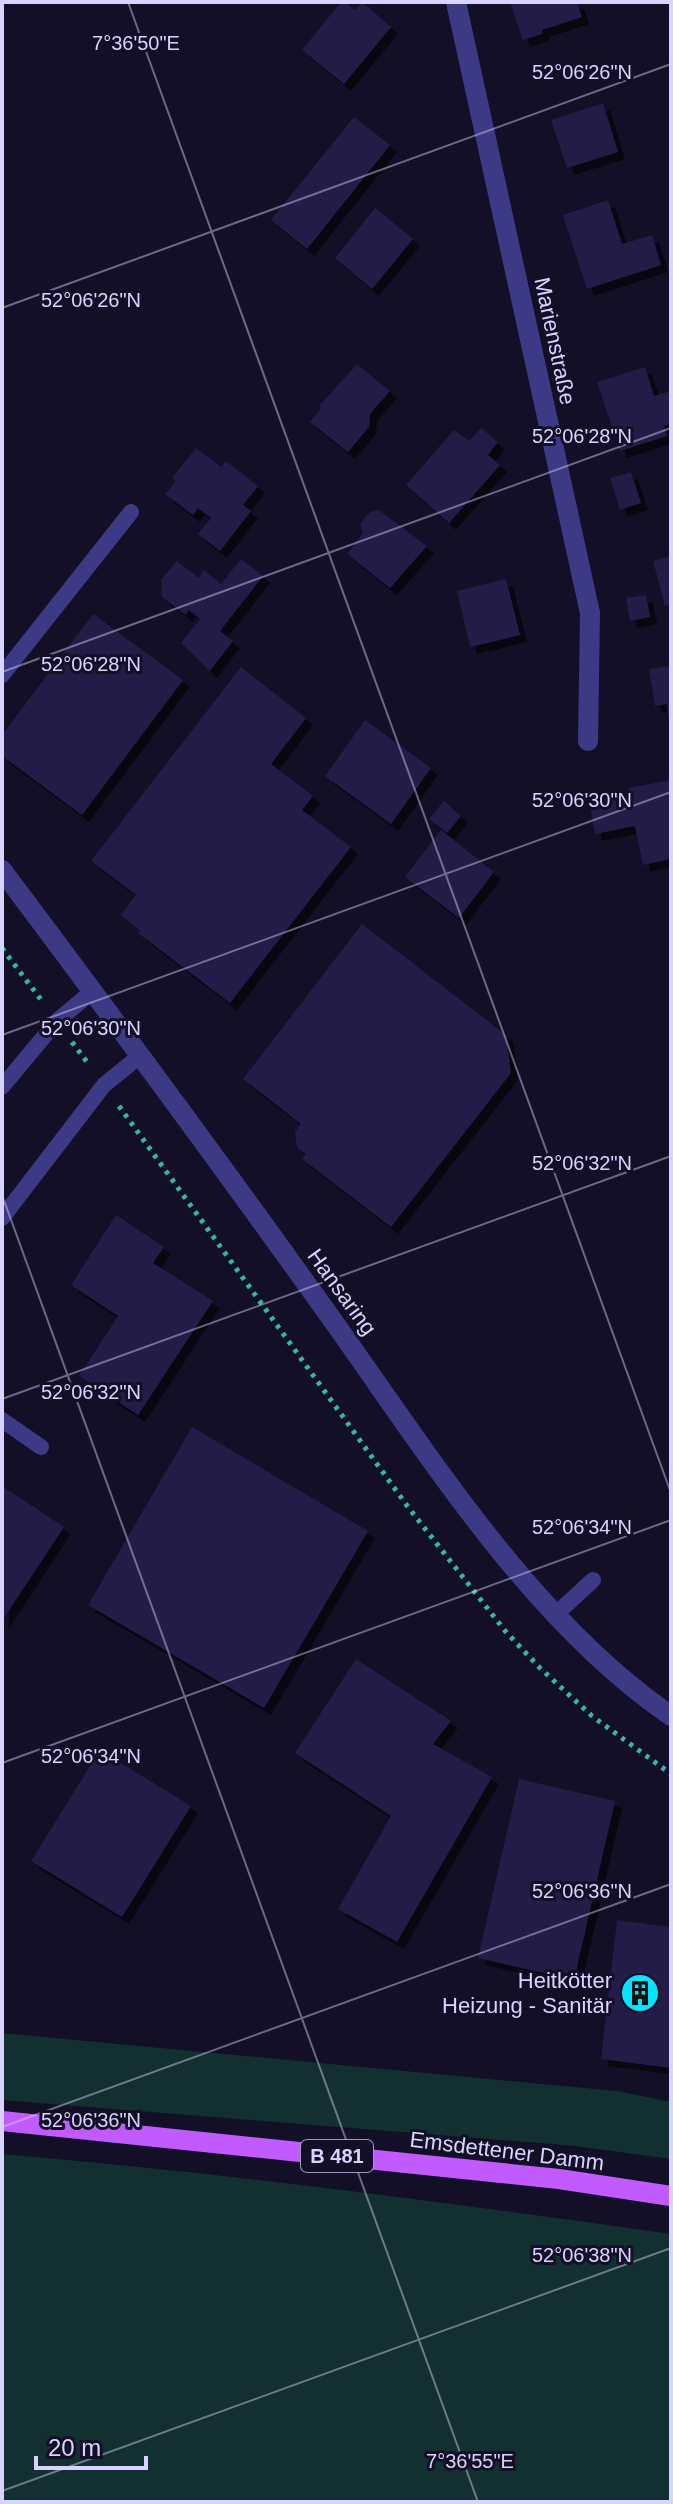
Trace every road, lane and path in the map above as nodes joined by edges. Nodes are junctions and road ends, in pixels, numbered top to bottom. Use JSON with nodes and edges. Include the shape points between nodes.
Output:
{"nodes":[{"id":1,"x":456,"y":2,"type":"edge"},
{"id":2,"x":131,"y":512,"type":"dead end"},
{"id":3,"x":2,"y":675,"type":"edge"},
{"id":4,"x":588,"y":741,"type":"dead end"},
{"id":5,"x":2,"y":870,"type":"edge"},
{"id":6,"x":2,"y":948,"type":"edge"},
{"id":7,"x":93,"y":991,"type":"junction"},
{"id":8,"x":57,"y":1021,"type":"junction"},
{"id":9,"x":141,"y":1055,"type":"junction"},
{"id":10,"x":104,"y":1085,"type":"junction"},
{"id":11,"x":2,"y":1087,"type":"edge"},
{"id":12,"x":2,"y":1218,"type":"edge"},
{"id":13,"x":2,"y":1420,"type":"edge"},
{"id":14,"x":41,"y":1447,"type":"dead end"},
{"id":15,"x":593,"y":1580,"type":"dead end"},
{"id":16,"x":555,"y":1615,"type":"junction"},
{"id":17,"x":671,"y":1716,"type":"edge"},
{"id":18,"x":671,"y":1774,"type":"edge"},
{"id":19,"x":2,"y":2121,"type":"edge"},
{"id":20,"x":671,"y":2196,"type":"edge"}],
"edges":[{"from":1,"to":4,"type":"street","name":"Marienstraße","via":[[590,613]]},
{"from":2,"to":3,"type":"lane"},
{"from":5,"to":7,"type":"street","name":"Hansaring"},
{"from":6,"to":8,"type":"path"},
{"from":7,"to":8,"type":"lane"},
{"from":7,"to":9,"type":"street","name":"Hansaring"},
{"from":8,"to":10,"type":"path"},
{"from":8,"to":11,"type":"lane"},
{"from":9,"to":10,"type":"lane"},
{"from":9,"to":16,"type":"street","name":"Hansaring","via":[[442,1473]]},
{"from":10,"to":12,"type":"lane"},
{"from":10,"to":18,"type":"path","via":[[408,1507],[506,1632],[592,1716]]},
{"from":13,"to":14,"type":"lane"},
{"from":15,"to":16,"type":"lane"},
{"from":16,"to":17,"type":"street","name":"Hansaring","via":[[613,1672]]},
{"from":19,"to":20,"type":"main road","name":"Emsdettener Damm","number":"B 481","via":[[559,2179]]}]}
